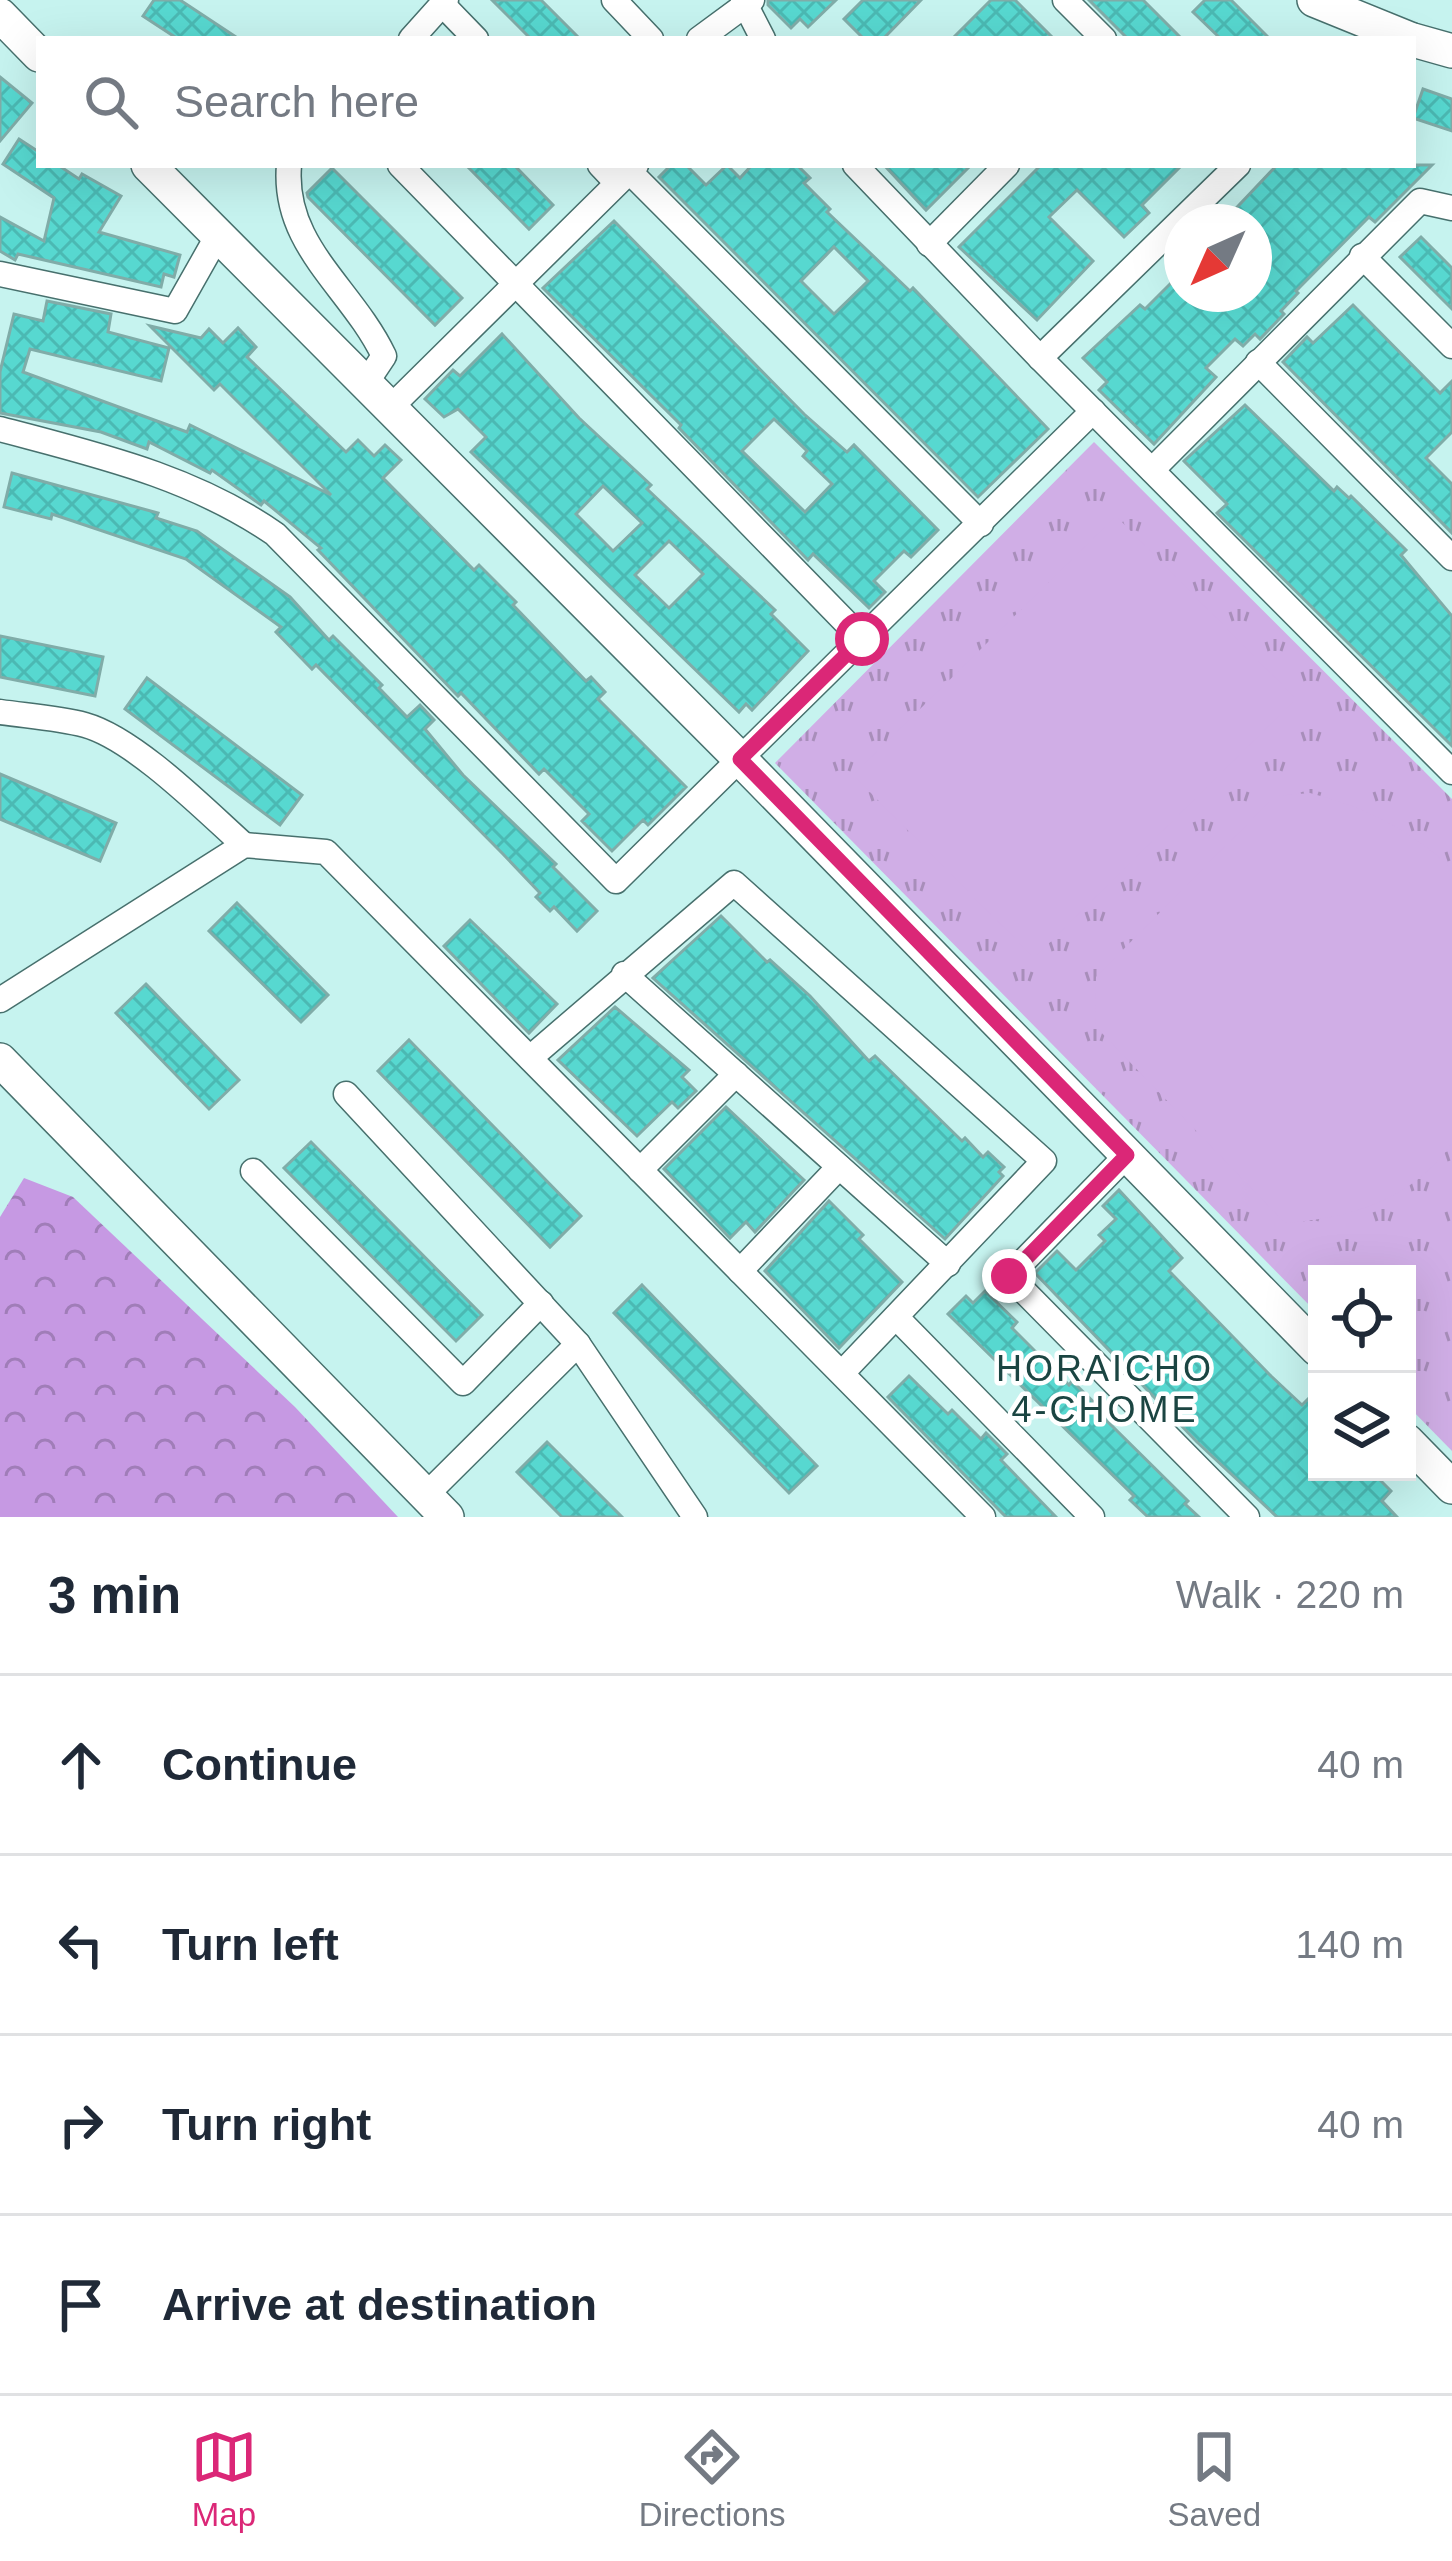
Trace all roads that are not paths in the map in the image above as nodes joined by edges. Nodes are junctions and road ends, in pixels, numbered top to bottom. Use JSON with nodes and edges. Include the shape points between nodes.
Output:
{"nodes":[{"id":1,"x":9,"y":0,"type":"edge"},
{"id":2,"x":614,"y":0,"type":"edge"},
{"id":3,"x":1065,"y":0,"type":"edge"},
{"id":4,"x":1314,"y":0,"type":"edge"},
{"id":5,"x":747,"y":2,"type":"edge"},
{"id":6,"x":445,"y":3,"type":"edge"},
{"id":7,"x":0,"y":11,"type":"edge"},
{"id":8,"x":1365,"y":32,"type":"edge"},
{"id":9,"x":414,"y":36,"type":"edge"},
{"id":10,"x":473,"y":36,"type":"edge"},
{"id":11,"x":648,"y":36,"type":"edge"},
{"id":12,"x":703,"y":36,"type":"edge"},
{"id":13,"x":762,"y":36,"type":"edge"},
{"id":14,"x":1101,"y":36,"type":"edge"},
{"id":15,"x":1416,"y":40,"type":"edge"},
{"id":16,"x":1452,"y":51,"type":"edge"},
{"id":17,"x":36,"y":52,"type":"edge"},
{"id":18,"x":151,"y":168,"type":"edge"},
{"id":19,"x":289,"y":168,"type":"edge"},
{"id":20,"x":403,"y":168,"type":"edge"},
{"id":21,"x":858,"y":168,"type":"edge"},
{"id":22,"x":1004,"y":168,"type":"edge"},
{"id":23,"x":1235,"y":168,"type":"edge"},
{"id":24,"x":621,"y":171,"type":"edge"},
{"id":25,"x":1452,"y":208,"type":"edge"},
{"id":26,"x":218,"y":235,"type":"junction"},
{"id":27,"x":929,"y":244,"type":"junction"},
{"id":28,"x":1362,"y":256,"type":"junction"},
{"id":29,"x":0,"y":274,"type":"edge"},
{"id":30,"x":515,"y":284,"type":"junction"},
{"id":31,"x":1452,"y":346,"type":"edge"},
{"id":32,"x":1040,"y":358,"type":"junction"},
{"id":33,"x":1258,"y":362,"type":"junction"},
{"id":34,"x":366,"y":383,"type":"junction"},
{"id":35,"x":390,"y":408,"type":"junction"},
{"id":36,"x":1093,"y":411,"type":"junction"},
{"id":37,"x":0,"y":429,"type":"edge"},
{"id":38,"x":1152,"y":470,"type":"junction"},
{"id":39,"x":981,"y":524,"type":"junction"},
{"id":40,"x":1452,"y":558,"type":"edge"},
{"id":41,"x":862,"y":639,"type":"junction"},
{"id":42,"x":0,"y":712,"type":"edge"},
{"id":43,"x":740,"y":759,"type":"junction"},
{"id":44,"x":1452,"y":772,"type":"edge"},
{"id":45,"x":244,"y":845,"type":"junction"},
{"id":46,"x":624,"y":974,"type":"junction"},
{"id":47,"x":0,"y":1000,"type":"edge"},
{"id":48,"x":530,"y":1058,"type":"junction"},
{"id":49,"x":0,"y":1060,"type":"edge"},
{"id":50,"x":736,"y":1074,"type":"junction"},
{"id":51,"x":346,"y":1094,"type":"dead end"},
{"id":52,"x":1127,"y":1155,"type":"junction"},
{"id":53,"x":838,"y":1166,"type":"junction"},
{"id":54,"x":640,"y":1170,"type":"junction"},
{"id":55,"x":253,"y":1171,"type":"dead end"},
{"id":56,"x":948,"y":1264,"type":"junction"},
{"id":57,"x":740,"y":1271,"type":"junction"},
{"id":58,"x":541,"y":1303,"type":"junction"},
{"id":59,"x":896,"y":1317,"type":"junction"},
{"id":60,"x":1308,"y":1340,"type":"edge"},
{"id":61,"x":578,"y":1344,"type":"junction"},
{"id":62,"x":842,"y":1373,"type":"junction"},
{"id":63,"x":1416,"y":1450,"type":"edge"},
{"id":64,"x":1452,"y":1487,"type":"edge"},
{"id":65,"x":437,"y":1506,"type":"edge"},
{"id":66,"x":695,"y":1517,"type":"edge"},
{"id":67,"x":983,"y":1517,"type":"edge"},
{"id":68,"x":1092,"y":1517,"type":"edge"},
{"id":69,"x":1247,"y":1517,"type":"edge"}],
"edges":[{"from":1,"to":7,"type":"street"},
{"from":2,"to":11,"type":"street"},
{"from":3,"to":14,"type":"street"},
{"from":4,"to":8,"type":"street"},
{"from":5,"to":12,"type":"street"},
{"from":5,"to":13,"type":"street"},
{"from":6,"to":9,"type":"street"},
{"from":6,"to":10,"type":"street"},
{"from":7,"to":17,"type":"street"},
{"from":15,"to":16,"type":"street"},
{"from":18,"to":26,"type":"street"},
{"from":19,"to":34,"type":"street","via":[[295,224],[384,356]]},
{"from":20,"to":30,"type":"street"},
{"from":21,"to":27,"type":"street"},
{"from":22,"to":27,"type":"street"},
{"from":23,"to":32,"type":"street"},
{"from":24,"to":30,"type":"street"},
{"from":24,"to":39,"type":"street"},
{"from":25,"to":28,"type":"street","via":[[1420,201]]},
{"from":26,"to":29,"type":"street","via":[[175,311]]},
{"from":26,"to":34,"type":"street"},
{"from":27,"to":32,"type":"street"},
{"from":28,"to":31,"type":"street"},
{"from":28,"to":33,"type":"street"},
{"from":30,"to":35,"type":"street"},
{"from":30,"to":41,"type":"street"},
{"from":32,"to":36,"type":"street"},
{"from":33,"to":38,"type":"street"},
{"from":33,"to":40,"type":"street"},
{"from":34,"to":35,"type":"street"},
{"from":35,"to":43,"type":"street"},
{"from":36,"to":38,"type":"street"},
{"from":36,"to":39,"type":"street"},
{"from":37,"to":43,"type":"street","via":[[140,466],[275,534],[616,881]]},
{"from":38,"to":44,"type":"street"},
{"from":39,"to":41,"type":"street"},
{"from":41,"to":43,"type":"street"},
{"from":42,"to":45,"type":"street","via":[[88,726],[113,738]]},
{"from":43,"to":52,"type":"street"},
{"from":45,"to":47,"type":"street"},
{"from":45,"to":48,"type":"street","via":[[326,852]]},
{"from":46,"to":48,"type":"street"},
{"from":46,"to":50,"type":"street"},
{"from":46,"to":56,"type":"street","via":[[734,883],[1044,1161]]},
{"from":48,"to":54,"type":"street"},
{"from":49,"to":65,"type":"street"},
{"from":50,"to":53,"type":"street"},
{"from":50,"to":54,"type":"street"},
{"from":51,"to":58,"type":"street"},
{"from":52,"to":60,"type":"street"},
{"from":52,"to":69,"type":"street","via":[[1009,1276]]},
{"from":53,"to":56,"type":"street"},
{"from":53,"to":57,"type":"street"},
{"from":54,"to":57,"type":"street"},
{"from":55,"to":58,"type":"street","via":[[463,1383]]},
{"from":56,"to":59,"type":"street"},
{"from":57,"to":62,"type":"street"},
{"from":58,"to":61,"type":"street"},
{"from":59,"to":62,"type":"street"},
{"from":59,"to":68,"type":"street"},
{"from":61,"to":65,"type":"street"},
{"from":61,"to":66,"type":"street"},
{"from":62,"to":67,"type":"street"},
{"from":63,"to":64,"type":"street"}]}
